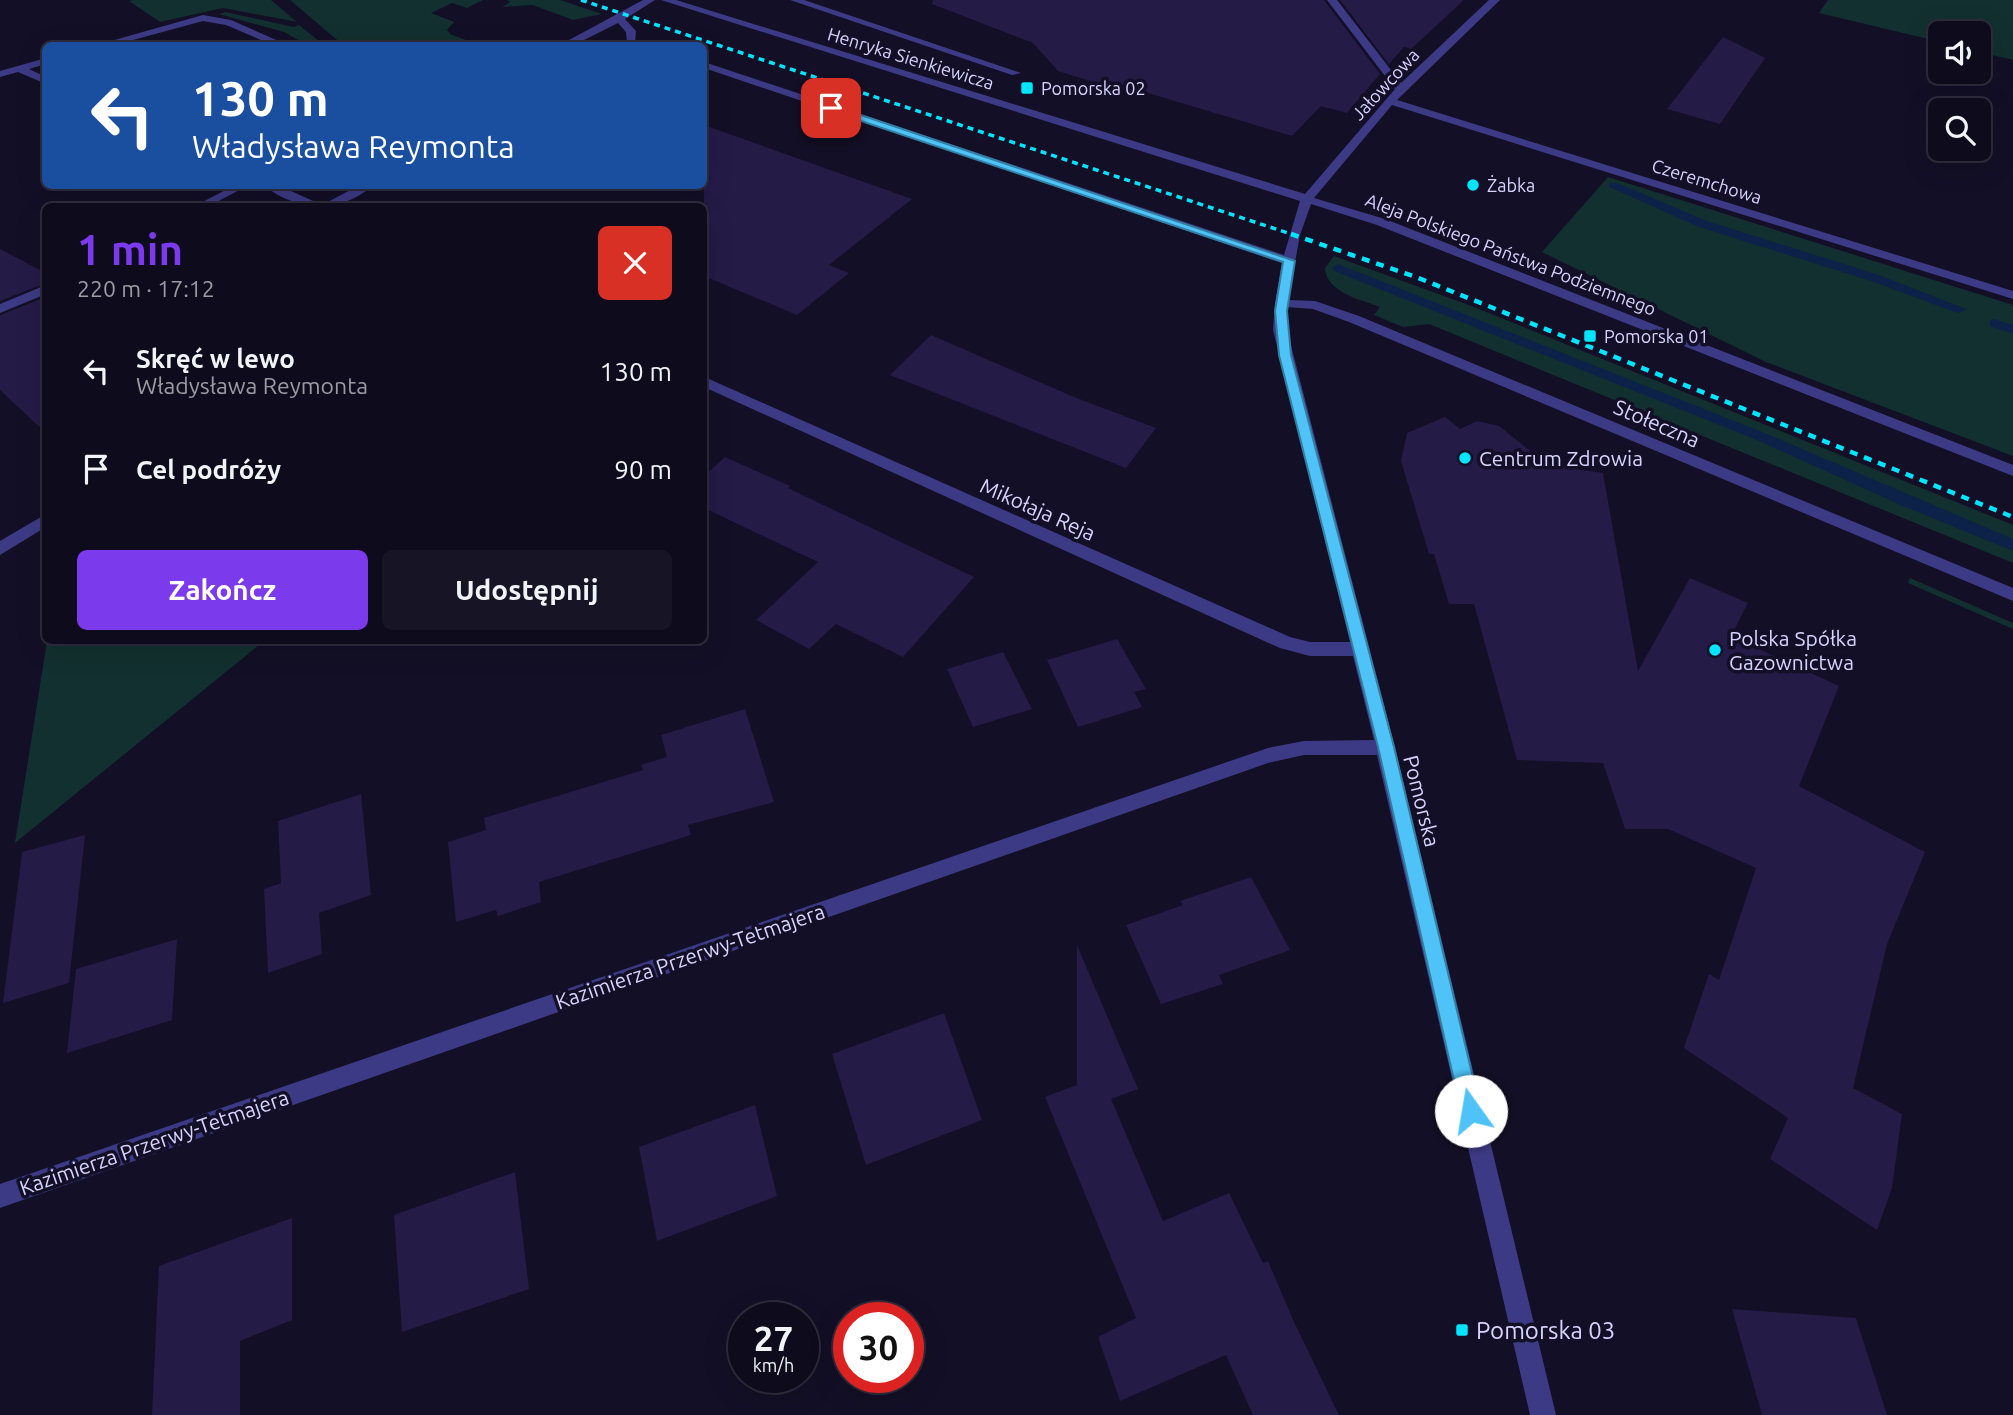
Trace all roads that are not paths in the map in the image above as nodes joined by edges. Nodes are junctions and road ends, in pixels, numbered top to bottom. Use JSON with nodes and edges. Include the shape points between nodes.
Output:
{"nodes":[{"id":1,"x":650,"y":0,"type":"edge"},
{"id":2,"x":666,"y":0,"type":"edge"},
{"id":3,"x":795,"y":0,"type":"edge"},
{"id":4,"x":1332,"y":0,"type":"edge"},
{"id":5,"x":1495,"y":0,"type":"edge"},
{"id":6,"x":619,"y":19,"type":"junction"},
{"id":7,"x":113,"y":42,"type":"edge"},
{"id":8,"x":276,"y":42,"type":"edge"},
{"id":9,"x":571,"y":42,"type":"edge"},
{"id":10,"x":627,"y":42,"type":"edge"},
{"id":11,"x":42,"y":62,"type":"edge"},
{"id":12,"x":707,"y":66,"type":"edge"},
{"id":13,"x":18,"y":68,"type":"junction"},
{"id":14,"x":0,"y":74,"type":"edge"},
{"id":15,"x":1016,"y":74,"type":"dead end"},
{"id":16,"x":42,"y":79,"type":"edge"},
{"id":17,"x":1400,"y":89,"type":"junction"},
{"id":18,"x":1390,"y":101,"type":"junction"},
{"id":19,"x":235,"y":189,"type":"edge"},
{"id":20,"x":278,"y":189,"type":"edge"},
{"id":21,"x":360,"y":189,"type":"edge"},
{"id":22,"x":1307,"y":199,"type":"junction"},
{"id":23,"x":207,"y":203,"type":"edge"},
{"id":24,"x":310,"y":203,"type":"edge"},
{"id":25,"x":333,"y":203,"type":"edge"},
{"id":26,"x":1289,"y":261,"type":"junction"},
{"id":27,"x":42,"y":291,"type":"edge"},
{"id":28,"x":2013,"y":295,"type":"edge"},
{"id":29,"x":1281,"y":303,"type":"junction"},
{"id":30,"x":0,"y":309,"type":"edge"},
{"id":31,"x":707,"y":383,"type":"edge"},
{"id":32,"x":2013,"y":471,"type":"edge"},
{"id":33,"x":42,"y":522,"type":"edge"},
{"id":34,"x":0,"y":549,"type":"edge"},
{"id":35,"x":2013,"y":595,"type":"edge"},
{"id":36,"x":1361,"y":649,"type":"junction"},
{"id":37,"x":1386,"y":747,"type":"junction"},
{"id":38,"x":0,"y":1196,"type":"edge"},
{"id":39,"x":1543,"y":1415,"type":"edge"}],
"edges":[{"from":1,"to":6,"type":"street"},
{"from":2,"to":22,"type":"street","name":"Henryka Sienkiewicza"},
{"from":3,"to":15,"type":"street"},
{"from":4,"to":17,"type":"street"},
{"from":5,"to":17,"type":"street","name":"Jałowcowa"},
{"from":6,"to":9,"type":"street"},
{"from":6,"to":10,"type":"street","via":[[631,32]]},
{"from":7,"to":8,"type":"street","via":[[203,18],[228,22]]},
{"from":11,"to":13,"type":"street"},
{"from":12,"to":26,"type":"street"},
{"from":13,"to":14,"type":"street"},
{"from":13,"to":16,"type":"street"},
{"from":17,"to":18,"type":"street","name":"Jałowcowa"},
{"from":18,"to":22,"type":"street","name":"Jałowcowa"},
{"from":18,"to":28,"type":"street","name":"Czeremchowa"},
{"from":19,"to":23,"type":"street"},
{"from":20,"to":24,"type":"street"},
{"from":21,"to":25,"type":"street"},
{"from":22,"to":26,"type":"street","name":"Pomorska"},
{"from":22,"to":32,"type":"street","name":"Aleja Polskiego Państwa Podziemnego","via":[[1445,245]]},
{"from":26,"to":29,"type":"street","name":"Pomorska"},
{"from":27,"to":30,"type":"street"},
{"from":29,"to":35,"type":"street","name":"Stołeczna","via":[[1315,305],[1354,319]]},
{"from":29,"to":36,"type":"street","name":"Pomorska","via":[[1285,355]]},
{"from":31,"to":36,"type":"street","name":"Mikołaja Reja","via":[[1286,643],[1310,649]]},
{"from":33,"to":34,"type":"street"},
{"from":36,"to":37,"type":"street","name":"Pomorska"},
{"from":37,"to":38,"type":"street","name":"Kazimierza Przerwy-Tetmajera","via":[[1304,748],[1268,756]]},
{"from":37,"to":39,"type":"street","name":"Pomorska"}]}
